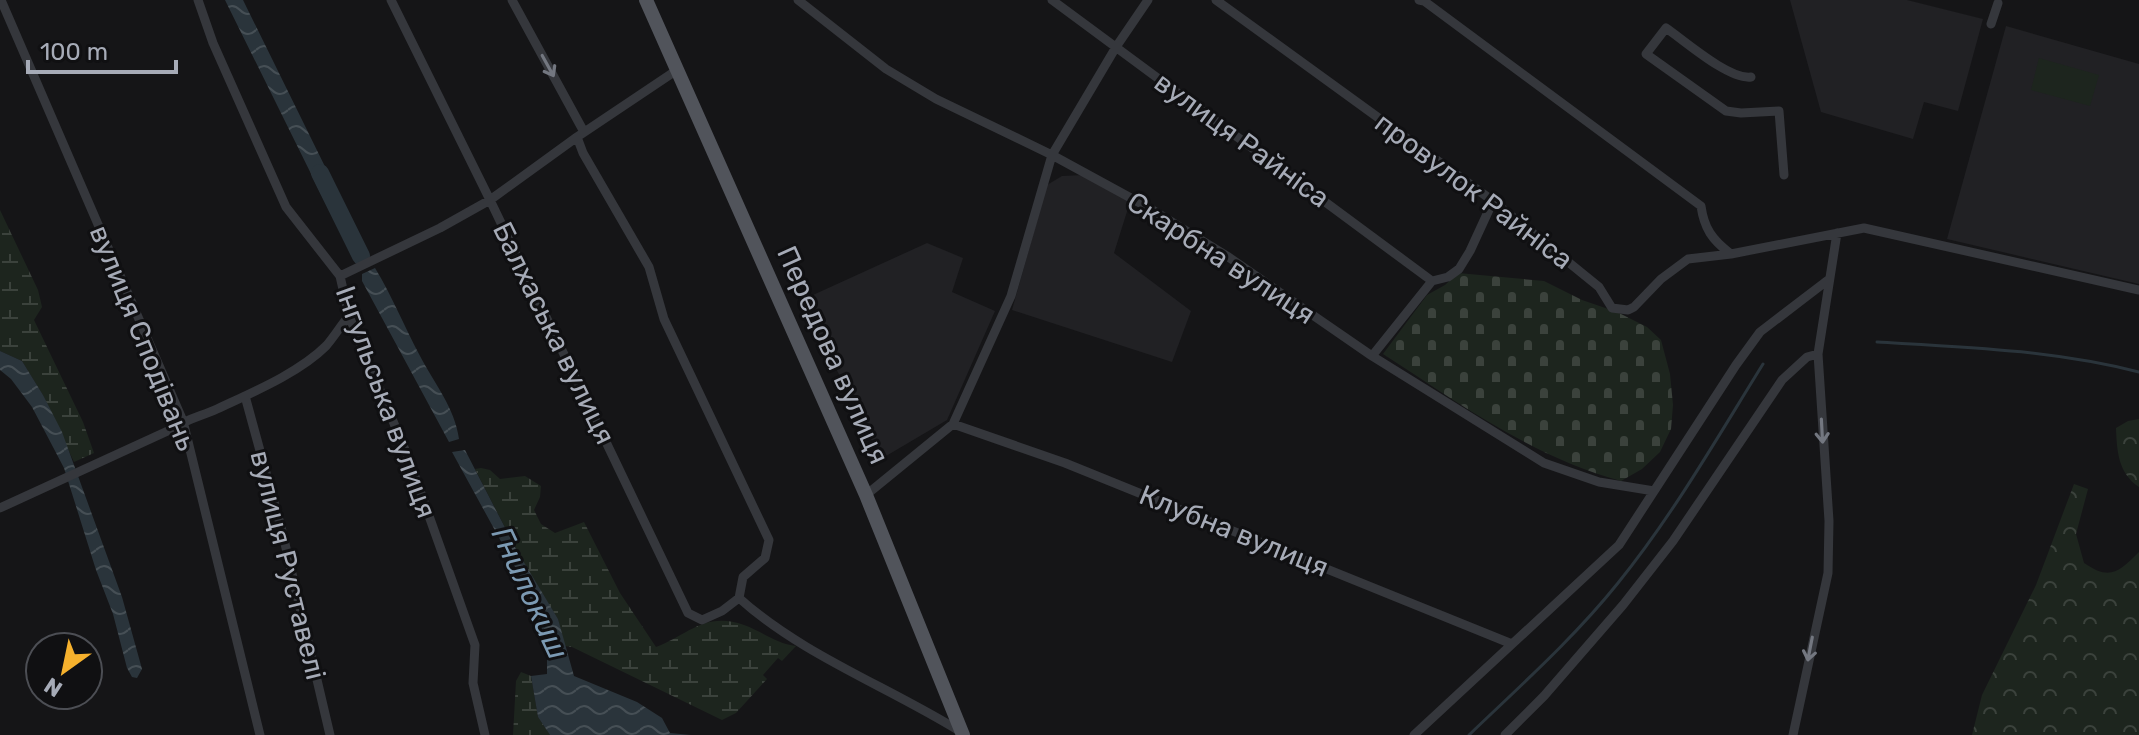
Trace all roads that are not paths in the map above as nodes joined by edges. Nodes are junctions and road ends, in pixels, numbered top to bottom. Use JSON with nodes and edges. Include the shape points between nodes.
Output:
{"nodes":[{"id":1,"x":1,"y":0,"type":"edge"},
{"id":2,"x":198,"y":0,"type":"edge"},
{"id":3,"x":391,"y":0,"type":"edge"},
{"id":4,"x":512,"y":0,"type":"edge"},
{"id":5,"x":646,"y":0,"type":"edge"},
{"id":6,"x":798,"y":0,"type":"edge"},
{"id":7,"x":1052,"y":0,"type":"edge"},
{"id":8,"x":1148,"y":0,"type":"edge"},
{"id":9,"x":1216,"y":0,"type":"edge"},
{"id":10,"x":1419,"y":0,"type":"edge"},
{"id":11,"x":1998,"y":3,"type":"dead end"},
{"id":12,"x":1991,"y":24,"type":"dead end"},
{"id":13,"x":1116,"y":47,"type":"junction"},
{"id":14,"x":677,"y":70,"type":"junction"},
{"id":15,"x":1751,"y":77,"type":"dead end"},
{"id":16,"x":581,"y":135,"type":"junction"},
{"id":17,"x":1052,"y":155,"type":"junction"},
{"id":18,"x":1784,"y":175,"type":"dead end"},
{"id":19,"x":490,"y":200,"type":"junction"},
{"id":20,"x":1493,"y":201,"type":"junction"},
{"id":21,"x":1837,"y":233,"type":"junction"},
{"id":22,"x":1731,"y":254,"type":"junction"},
{"id":23,"x":340,"y":276,"type":"junction"},
{"id":24,"x":1828,"y":280,"type":"junction"},
{"id":25,"x":1432,"y":281,"type":"junction"},
{"id":26,"x":2139,"y":290,"type":"edge"},
{"id":27,"x":349,"y":316,"type":"junction"},
{"id":28,"x":1818,"y":354,"type":"junction"},
{"id":29,"x":1372,"y":356,"type":"junction"},
{"id":30,"x":245,"y":396,"type":"junction"},
{"id":31,"x":183,"y":421,"type":"junction"},
{"id":32,"x":953,"y":424,"type":"junction"},
{"id":33,"x":1654,"y":491,"type":"junction"},
{"id":34,"x":866,"y":495,"type":"junction"},
{"id":35,"x":0,"y":508,"type":"edge"},
{"id":36,"x":739,"y":598,"type":"junction"},
{"id":37,"x":1512,"y":644,"type":"junction"},
{"id":38,"x":962,"y":734,"type":"edge"},
{"id":39,"x":260,"y":735,"type":"edge"},
{"id":40,"x":330,"y":735,"type":"edge"},
{"id":41,"x":485,"y":735,"type":"edge"},
{"id":42,"x":1414,"y":735,"type":"edge"},
{"id":43,"x":1505,"y":735,"type":"edge"},
{"id":44,"x":1793,"y":735,"type":"edge"}],
"edges":[{"from":1,"to":31,"type":"street","name":"вулиця Сподівань"},
{"from":2,"to":23,"type":"street","name":"Інгульська вулиця","via":[[286,207]]},
{"from":3,"to":19,"type":"street","name":"Балхаська вулиця"},
{"from":4,"to":16,"type":"street","one_way":true},
{"from":5,"to":14,"type":"main road","name":"Передова вулиця"},
{"from":6,"to":17,"type":"street","name":"Скарбна вулиця","via":[[923,92]]},
{"from":7,"to":13,"type":"street","name":"вулиця Райніса"},
{"from":8,"to":13,"type":"street"},
{"from":9,"to":20,"type":"street","name":"провулок Райніса"},
{"from":10,"to":22,"type":"street","via":[[1701,206],[1703,224]]},
{"from":11,"to":12,"type":"street"},
{"from":13,"to":17,"type":"street"},
{"from":13,"to":25,"type":"street","name":"вулиця Райніса"},
{"from":14,"to":16,"type":"street"},
{"from":14,"to":34,"type":"main road","name":"Передова вулиця"},
{"from":15,"to":18,"type":"street","via":[[1729,72],[1666,28],[1646,54],[1726,111],[1779,111]]},
{"from":16,"to":19,"type":"street"},
{"from":16,"to":36,"type":"street","via":[[583,153],[649,267],[664,319],[769,540],[765,558],[743,577]]},
{"from":17,"to":29,"type":"street","name":"Скарбна вулиця","via":[[1202,240]]},
{"from":17,"to":32,"type":"street","via":[[1011,296]]},
{"from":19,"to":23,"type":"street"},
{"from":19,"to":36,"type":"street","name":"Балхаська вулиця","via":[[688,613],[702,620]]},
{"from":20,"to":22,"type":"street","name":"провулок Райніса","via":[[1599,287],[1612,308],[1634,307],[1688,259]]},
{"from":20,"to":25,"type":"street","via":[[1459,269]]},
{"from":21,"to":22,"type":"street"},
{"from":21,"to":24,"type":"street"},
{"from":21,"to":26,"type":"street","via":[[1864,228]]},
{"from":23,"to":27,"type":"street","name":"Інгульська вулиця"},
{"from":24,"to":28,"type":"street"},
{"from":24,"to":33,"type":"street","via":[[1760,332]]},
{"from":25,"to":29,"type":"street"},
{"from":27,"to":30,"type":"street","via":[[326,346]]},
{"from":27,"to":41,"type":"street","name":"Інгульська вулиця","via":[[408,457],[475,645],[473,683]]},
{"from":28,"to":43,"type":"street","via":[[1807,357],[1782,380],[1673,541],[1623,605]]},
{"from":28,"to":44,"type":"street","one_way":true,"via":[[1828,573]]},
{"from":29,"to":33,"type":"street","name":"Скарбна вулиця","via":[[1544,463],[1599,482]]},
{"from":30,"to":31,"type":"street"},
{"from":30,"to":40,"type":"street","name":"вулиця Руставелі"},
{"from":31,"to":35,"type":"street"},
{"from":31,"to":39,"type":"street","name":"вулиця Сподівань"},
{"from":32,"to":34,"type":"street"},
{"from":32,"to":37,"type":"street","name":"Клубна вулиця","via":[[1065,463]]},
{"from":33,"to":37,"type":"street","via":[[1619,545]]},
{"from":34,"to":38,"type":"main road","name":"Передова вулиця"},
{"from":36,"to":38,"type":"street","via":[[791,639]]},
{"from":37,"to":42,"type":"street"}]}
